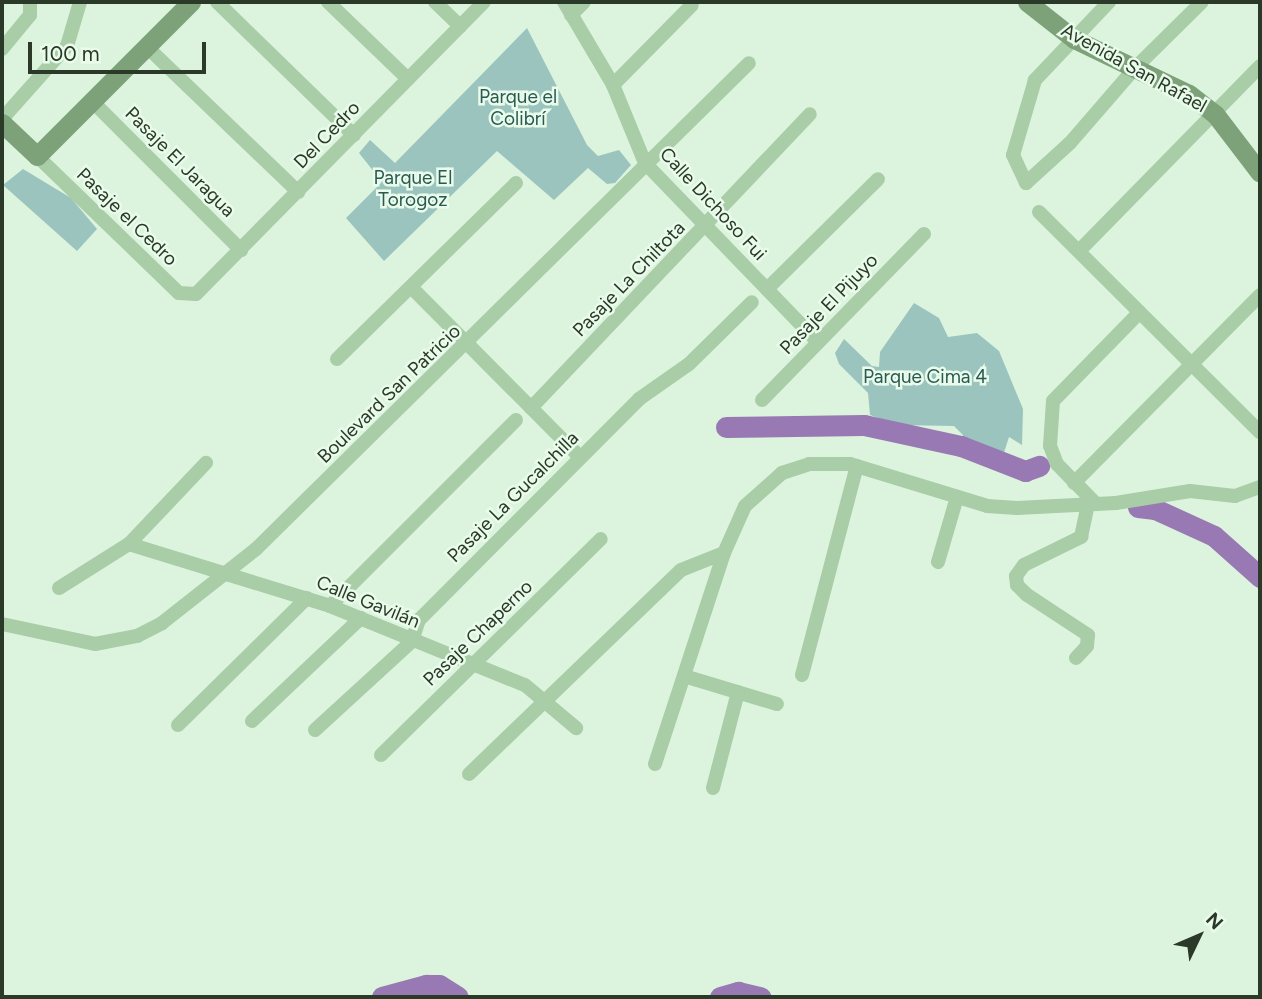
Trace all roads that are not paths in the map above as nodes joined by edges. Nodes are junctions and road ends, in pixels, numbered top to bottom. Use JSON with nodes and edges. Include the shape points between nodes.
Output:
{"nodes":[{"id":1,"x":30,"y":2,"type":"edge"},
{"id":2,"x":80,"y":2,"type":"edge"},
{"id":3,"x":191,"y":2,"type":"edge"},
{"id":4,"x":217,"y":2,"type":"edge"},
{"id":5,"x":328,"y":2,"type":"edge"},
{"id":6,"x":435,"y":2,"type":"edge"},
{"id":7,"x":484,"y":2,"type":"edge"},
{"id":8,"x":584,"y":2,"type":"edge"},
{"id":9,"x":1027,"y":2,"type":"edge"},
{"id":10,"x":1109,"y":2,"type":"edge"},
{"id":11,"x":1202,"y":2,"type":"edge"},
{"id":12,"x":692,"y":5,"type":"dead end"},
{"id":13,"x":568,"y":8,"type":"edge"},
{"id":14,"x":460,"y":26,"type":"junction"},
{"id":15,"x":1074,"y":39,"type":"junction"},
{"id":16,"x":146,"y":46,"type":"junction"},
{"id":17,"x":2,"y":48,"type":"edge"},
{"id":18,"x":749,"y":62,"type":"dead end"},
{"id":19,"x":1260,"y":66,"type":"edge"},
{"id":20,"x":1134,"y":69,"type":"junction"},
{"id":21,"x":408,"y":79,"type":"junction"},
{"id":22,"x":613,"y":85,"type":"junction"},
{"id":23,"x":92,"y":101,"type":"junction"},
{"id":24,"x":810,"y":114,"type":"dead end"},
{"id":25,"x":1215,"y":114,"type":"junction"},
{"id":26,"x":2,"y":121,"type":"edge"},
{"id":27,"x":354,"y":135,"type":"junction"},
{"id":28,"x":37,"y":156,"type":"junction"},
{"id":29,"x":645,"y":163,"type":"junction"},
{"id":30,"x":1260,"y":173,"type":"edge"},
{"id":31,"x":878,"y":179,"type":"dead end"},
{"id":32,"x":516,"y":183,"type":"dead end"},
{"id":33,"x":298,"y":192,"type":"junction"},
{"id":34,"x":1039,"y":212,"type":"dead end"},
{"id":35,"x":706,"y":226,"type":"junction"},
{"id":36,"x":924,"y":234,"type":"dead end"},
{"id":37,"x":241,"y":250,"type":"junction"},
{"id":38,"x":1079,"y":251,"type":"junction"},
{"id":39,"x":411,"y":287,"type":"junction"},
{"id":40,"x":767,"y":289,"type":"junction"},
{"id":41,"x":196,"y":294,"type":"joint"},
{"id":42,"x":1260,"y":295,"type":"edge"},
{"id":43,"x":752,"y":302,"type":"dead end"},
{"id":44,"x":1140,"y":312,"type":"junction"},
{"id":45,"x":818,"y":342,"type":"junction"},
{"id":46,"x":468,"y":345,"type":"junction"},
{"id":47,"x":337,"y":359,"type":"dead end"},
{"id":48,"x":1195,"y":362,"type":"junction"},
{"id":49,"x":762,"y":400,"type":"dead end"},
{"id":50,"x":531,"y":408,"type":"junction"},
{"id":51,"x":516,"y":420,"type":"dead end"},
{"id":52,"x":1260,"y":432,"type":"edge"},
{"id":53,"x":580,"y":457,"type":"junction"},
{"id":54,"x":206,"y":463,"type":"dead end"},
{"id":55,"x":857,"y":466,"type":"junction"},
{"id":56,"x":1074,"y":483,"type":"junction"},
{"id":57,"x":1260,"y":486,"type":"edge"},
{"id":58,"x":957,"y":497,"type":"junction"},
{"id":59,"x":1092,"y":504,"type":"junction"},
{"id":60,"x":601,"y":539,"type":"dead end"},
{"id":61,"x":129,"y":544,"type":"junction"},
{"id":62,"x":724,"y":553,"type":"junction"},
{"id":63,"x":937,"y":562,"type":"dead end"},
{"id":64,"x":226,"y":574,"type":"junction"},
{"id":65,"x":59,"y":588,"type":"dead end"},
{"id":66,"x":307,"y":598,"type":"junction"},
{"id":67,"x":330,"y":606,"type":"junction"},
{"id":68,"x":361,"y":618,"type":"junction"},
{"id":69,"x":2,"y":624,"type":"edge"},
{"id":70,"x":412,"y":641,"type":"junction"},
{"id":71,"x":1076,"y":658,"type":"dead end"},
{"id":72,"x":473,"y":665,"type":"junction"},
{"id":73,"x":802,"y":675,"type":"dead end"},
{"id":74,"x":684,"y":676,"type":"junction"},
{"id":75,"x":737,"y":692,"type":"junction"},
{"id":76,"x":547,"y":699,"type":"junction"},
{"id":77,"x":777,"y":704,"type":"dead end"},
{"id":78,"x":252,"y":721,"type":"dead end"},
{"id":79,"x":178,"y":725,"type":"dead end"},
{"id":80,"x":576,"y":728,"type":"dead end"},
{"id":81,"x":315,"y":730,"type":"dead end"},
{"id":82,"x":381,"y":755,"type":"dead end"},
{"id":83,"x":655,"y":764,"type":"dead end"},
{"id":84,"x":469,"y":774,"type":"dead end"},
{"id":85,"x":713,"y":788,"type":"dead end"}],
"edges":[{"from":1,"to":17,"type":"street","via":[[30,15]]},
{"from":2,"to":26,"type":"street","via":[[67,46]]},
{"from":3,"to":16,"type":"street"},
{"from":4,"to":27,"type":"street"},
{"from":5,"to":21,"type":"street"},
{"from":6,"to":14,"type":"street"},
{"from":7,"to":14,"type":"street","name":"Del Cedro"},
{"from":8,"to":13,"type":"street"},
{"from":9,"to":15,"type":"street","name":"Avenida San Rafael"},
{"from":10,"to":15,"type":"street"},
{"from":11,"to":20,"type":"street"},
{"from":12,"to":22,"type":"street"},
{"from":13,"to":22,"type":"street","name":"Calle Dichoso Fui"},
{"from":14,"to":21,"type":"street","name":"Del Cedro"},
{"from":15,"to":20,"type":"street","name":"Avenida San Rafael"},
{"from":15,"to":20,"type":"street","via":[[1035,80],[1013,155],[1026,183],[1070,143]]},
{"from":16,"to":23,"type":"street"},
{"from":16,"to":33,"type":"street"},
{"from":18,"to":29,"type":"street","name":"Boulevard San Patricio"},
{"from":19,"to":25,"type":"street"},
{"from":20,"to":25,"type":"street","name":"Avenida San Rafael","via":[[1189,94]]},
{"from":21,"to":27,"type":"street","name":"Del Cedro"},
{"from":22,"to":29,"type":"street","name":"Calle Dichoso Fui"},
{"from":23,"to":28,"type":"street"},
{"from":23,"to":37,"type":"street","name":"Pasaje El Jaragua"},
{"from":24,"to":35,"type":"street","name":"Pasaje La Chiltota"},
{"from":25,"to":30,"type":"street","name":"Avenida San Rafael"},
{"from":25,"to":38,"type":"street"},
{"from":26,"to":28,"type":"street"},
{"from":27,"to":33,"type":"street","name":"Del Cedro"},
{"from":28,"to":41,"type":"street","name":"Pasaje el Cedro","via":[[179,293]]},
{"from":29,"to":35,"type":"street","name":"Calle Dichoso Fui"},
{"from":29,"to":46,"type":"street","name":"Boulevard San Patricio"},
{"from":31,"to":40,"type":"street"},
{"from":32,"to":39,"type":"street"},
{"from":33,"to":37,"type":"street","name":"Del Cedro"},
{"from":34,"to":38,"type":"street"},
{"from":35,"to":40,"type":"street","name":"Calle Dichoso Fui"},
{"from":35,"to":50,"type":"street","name":"Pasaje La Chiltota"},
{"from":36,"to":45,"type":"street","name":"Pasaje El Pijuyo"},
{"from":37,"to":41,"type":"street","name":"Del Cedro"},
{"from":38,"to":44,"type":"street"},
{"from":39,"to":46,"type":"street"},
{"from":39,"to":47,"type":"street"},
{"from":40,"to":45,"type":"street","name":"Calle Dichoso Fui"},
{"from":42,"to":48,"type":"street"},
{"from":43,"to":53,"type":"street","name":"Pasaje La Gucalchilla","via":[[689,365],[661,379]]},
{"from":44,"to":48,"type":"street"},
{"from":44,"to":56,"type":"street","via":[[1053,401],[1050,446],[1057,464]]},
{"from":45,"to":49,"type":"street","name":"Pasaje El Pijuyo"},
{"from":46,"to":50,"type":"street"},
{"from":46,"to":64,"type":"street","name":"Boulevard San Patricio"},
{"from":48,"to":52,"type":"street"},
{"from":48,"to":56,"type":"street"},
{"from":50,"to":53,"type":"street"},
{"from":51,"to":67,"type":"street"},
{"from":53,"to":70,"type":"street","name":"Pasaje La Gucalchilla","via":[[419,621]]},
{"from":54,"to":61,"type":"street"},
{"from":55,"to":58,"type":"street"},
{"from":55,"to":62,"type":"street","via":[[809,464],[782,473],[745,506]]},
{"from":55,"to":73,"type":"street"},
{"from":56,"to":59,"type":"street"},
{"from":57,"to":59,"type":"street","via":[[1235,496],[1190,491]]},
{"from":58,"to":59,"type":"street","via":[[1017,508]]},
{"from":58,"to":63,"type":"street"},
{"from":59,"to":71,"type":"street","via":[[1081,537],[1024,565],[1016,576],[1017,585],[1027,595],[1088,635],[1087,646]]},
{"from":60,"to":72,"type":"street","name":"Pasaje Chaperno"},
{"from":61,"to":64,"type":"street","name":"Calle Gavilán"},
{"from":61,"to":65,"type":"street"},
{"from":62,"to":74,"type":"street"},
{"from":62,"to":76,"type":"street","via":[[681,570]]},
{"from":64,"to":66,"type":"street","name":"Calle Gavilán"},
{"from":64,"to":69,"type":"street","name":"Boulevard San Patricio","via":[[162,623],[112,643],[95,644]]},
{"from":66,"to":67,"type":"street","name":"Calle Gavilán"},
{"from":66,"to":79,"type":"street"},
{"from":67,"to":68,"type":"street","name":"Calle Gavilán"},
{"from":68,"to":70,"type":"street","name":"Calle Gavilán"},
{"from":68,"to":78,"type":"street"},
{"from":70,"to":72,"type":"street","name":"Calle Gavilán"},
{"from":70,"to":81,"type":"street","name":"Pasaje La Gucalchilla"},
{"from":72,"to":76,"type":"street","name":"Calle Gavilán","via":[[525,685]]},
{"from":72,"to":82,"type":"street","name":"Pasaje Chaperno"},
{"from":74,"to":75,"type":"street"},
{"from":74,"to":83,"type":"street"},
{"from":75,"to":77,"type":"street"},
{"from":75,"to":85,"type":"street"},
{"from":76,"to":80,"type":"street","name":"Calle Gavilán"},
{"from":76,"to":84,"type":"street"}]}
